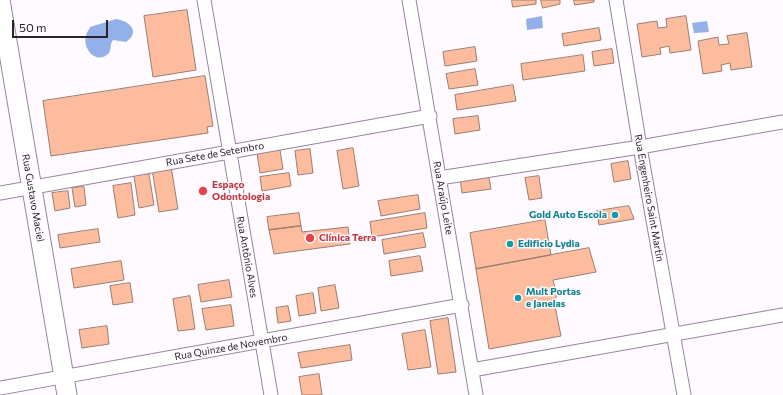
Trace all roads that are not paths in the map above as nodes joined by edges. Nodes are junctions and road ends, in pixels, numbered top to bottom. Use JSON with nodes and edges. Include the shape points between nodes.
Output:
{"nodes":[{"id":1,"x":0,"y":0,"type":"edge"},
{"id":2,"x":204,"y":0,"type":"edge"},
{"id":3,"x":409,"y":0,"type":"edge"},
{"id":4,"x":616,"y":0,"type":"edge"},
{"id":5,"x":430,"y":116,"type":"junction"},
{"id":6,"x":783,"y":122,"type":"edge"},
{"id":7,"x":640,"y":146,"type":"junction"},
{"id":8,"x":228,"y":151,"type":"junction"},
{"id":9,"x":439,"y":178,"type":"junction"},
{"id":10,"x":32,"y":187,"type":"junction"},
{"id":11,"x":0,"y":192,"type":"edge"},
{"id":12,"x":462,"y":305,"type":"junction"},
{"id":13,"x":783,"y":315,"type":"edge"},
{"id":14,"x":674,"y":334,"type":"junction"},
{"id":15,"x":262,"y":342,"type":"junction"},
{"id":16,"x":472,"y":370,"type":"junction"},
{"id":17,"x":66,"y":386,"type":"edge"},
{"id":18,"x":0,"y":388,"type":"edge"},
{"id":19,"x":271,"y":395,"type":"edge"},
{"id":20,"x":476,"y":395,"type":"edge"},
{"id":21,"x":684,"y":395,"type":"edge"}],
"edges":[{"from":1,"to":10,"type":"street","name":"Rua Gustavo Maciel"},
{"from":2,"to":8,"type":"street","name":"Rua Antônio Alves"},
{"from":3,"to":5,"type":"street","name":"Rua Araújo Leite"},
{"from":4,"to":7,"type":"street","name":"Rua Engenheiro Saint Martin"},
{"from":5,"to":8,"type":"street","name":"Rua Sete de Setembro"},
{"from":5,"to":9,"type":"street","name":"Rua Araújo Leite"},
{"from":6,"to":7,"type":"street"},
{"from":7,"to":9,"type":"street"},
{"from":7,"to":14,"type":"street","name":"Rua Engenheiro Saint Martin"},
{"from":8,"to":10,"type":"street","name":"Rua Sete de Setembro"},
{"from":8,"to":15,"type":"street","name":"Rua Antônio Alves"},
{"from":9,"to":12,"type":"street","name":"Rua Araújo Leite"},
{"from":10,"to":11,"type":"street","name":"Rua Sete de Setembro"},
{"from":10,"to":17,"type":"street","name":"Rua Gustavo Maciel"},
{"from":12,"to":15,"type":"street","name":"Rua Quinze de Novembro"},
{"from":12,"to":16,"type":"street","name":"Rua Araújo Leite"},
{"from":13,"to":14,"type":"street"},
{"from":14,"to":16,"type":"street"},
{"from":14,"to":21,"type":"street","name":"Rua Engenheiro Saint Martin"},
{"from":15,"to":17,"type":"street","name":"Rua Quinze de Novembro"},
{"from":15,"to":19,"type":"street","name":"Rua Antônio Alves"},
{"from":16,"to":20,"type":"street","name":"Rua Araújo Leite"},
{"from":17,"to":18,"type":"street","name":"Rua Quinze de Novembro"}]}
